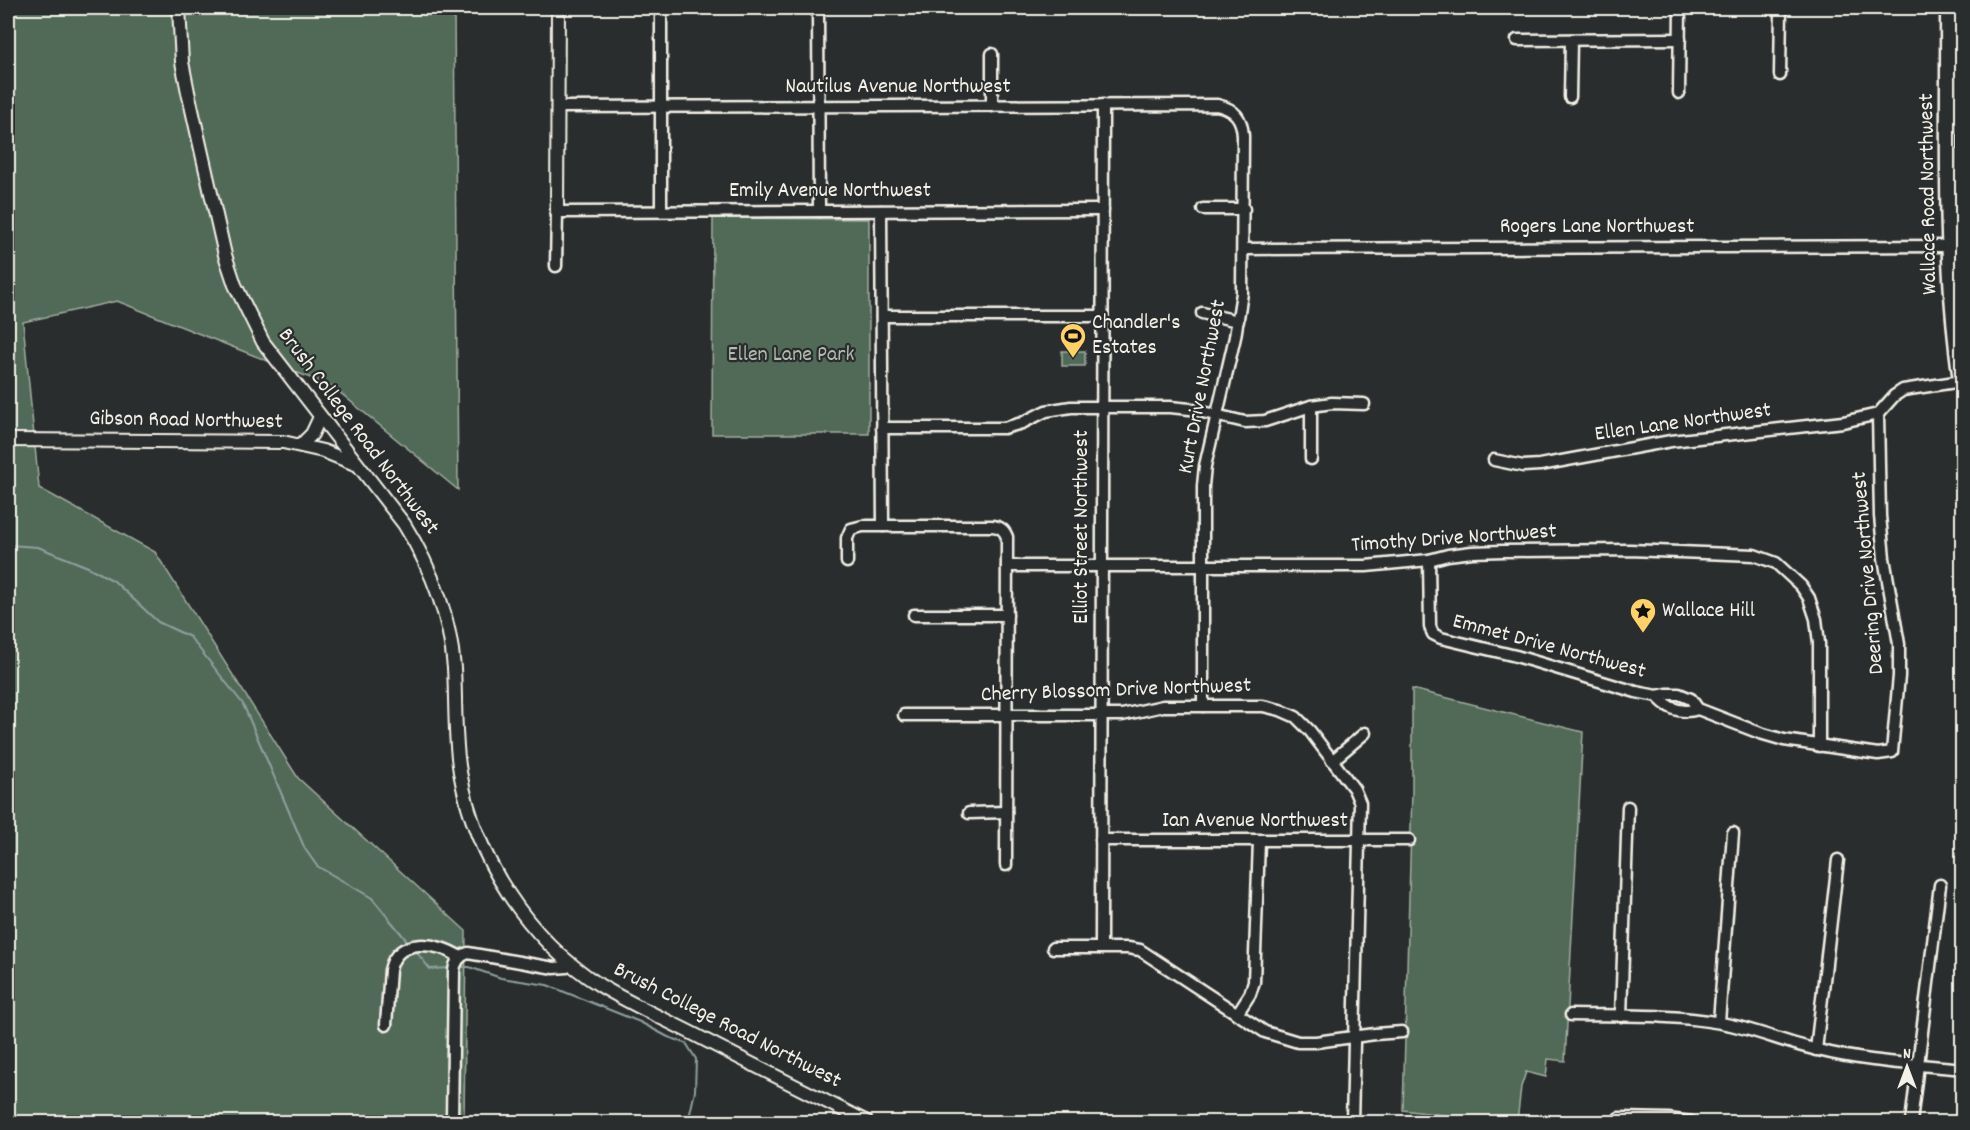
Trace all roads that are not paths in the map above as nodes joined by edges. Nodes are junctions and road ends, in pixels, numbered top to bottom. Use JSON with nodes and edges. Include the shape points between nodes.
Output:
{"nodes":[{"id":1,"x":179,"y":8,"type":"edge"},
{"id":2,"x":558,"y":8,"type":"edge"},
{"id":3,"x":661,"y":8,"type":"edge"},
{"id":4,"x":818,"y":8,"type":"edge"},
{"id":5,"x":1680,"y":8,"type":"edge"},
{"id":6,"x":1780,"y":8,"type":"edge"},
{"id":7,"x":1949,"y":8,"type":"edge"},
{"id":8,"x":1680,"y":39,"type":"junction"},
{"id":9,"x":1517,"y":40,"type":"dead end"},
{"id":10,"x":1571,"y":40,"type":"junction"},
{"id":11,"x":992,"y":54,"type":"dead end"},
{"id":12,"x":1780,"y":75,"type":"dead end"},
{"id":13,"x":1679,"y":93,"type":"dead end"},
{"id":14,"x":1570,"y":97,"type":"dead end"},
{"id":15,"x":1103,"y":105,"type":"junction"},
{"id":16,"x":819,"y":106,"type":"junction"},
{"id":17,"x":992,"y":106,"type":"junction"},
{"id":18,"x":557,"y":107,"type":"junction"},
{"id":19,"x":661,"y":107,"type":"junction"},
{"id":20,"x":1236,"y":114,"type":"joint"},
{"id":21,"x":1203,"y":209,"type":"dead end"},
{"id":22,"x":1244,"y":209,"type":"junction"},
{"id":23,"x":1103,"y":210,"type":"junction"},
{"id":24,"x":819,"y":211,"type":"junction"},
{"id":25,"x":881,"y":211,"type":"junction"},
{"id":26,"x":557,"y":212,"type":"junction"},
{"id":27,"x":662,"y":212,"type":"junction"},
{"id":28,"x":1951,"y":246,"type":"junction"},
{"id":29,"x":1244,"y":249,"type":"junction"},
{"id":30,"x":556,"y":266,"type":"dead end"},
{"id":31,"x":1202,"y":313,"type":"dead end"},
{"id":32,"x":882,"y":316,"type":"junction"},
{"id":33,"x":1102,"y":316,"type":"junction"},
{"id":34,"x":1238,"y":321,"type":"junction"},
{"id":35,"x":1960,"y":351,"type":"edge"},
{"id":36,"x":1962,"y":380,"type":"edge"},
{"id":37,"x":1364,"y":404,"type":"dead end"},
{"id":38,"x":1311,"y":406,"type":"junction"},
{"id":39,"x":1102,"y":407,"type":"junction"},
{"id":40,"x":1878,"y":414,"type":"junction"},
{"id":41,"x":1216,"y":415,"type":"junction"},
{"id":42,"x":320,"y":417,"type":"junction"},
{"id":43,"x":882,"y":428,"type":"junction"},
{"id":44,"x":8,"y":440,"type":"edge"},
{"id":45,"x":301,"y":445,"type":"junction"},
{"id":46,"x":1311,"y":459,"type":"dead end"},
{"id":47,"x":1494,"y":460,"type":"dead end"},
{"id":48,"x":359,"y":466,"type":"junction"},
{"id":49,"x":883,"y":526,"type":"junction"},
{"id":50,"x":1429,"y":560,"type":"junction"},
{"id":51,"x":847,"y":562,"type":"dead end"},
{"id":52,"x":1007,"y":566,"type":"junction"},
{"id":53,"x":1102,"y":566,"type":"junction"},
{"id":54,"x":1202,"y":566,"type":"junction"},
{"id":55,"x":914,"y":615,"type":"dead end"},
{"id":56,"x":1007,"y":615,"type":"junction"},
{"id":57,"x":1657,"y":696,"type":"junction"},
{"id":58,"x":1203,"y":706,"type":"junction"},
{"id":59,"x":1698,"y":709,"type":"junction"},
{"id":60,"x":904,"y":715,"type":"dead end"},
{"id":61,"x":1006,"y":715,"type":"junction"},
{"id":62,"x":1101,"y":715,"type":"junction"},
{"id":63,"x":1365,"y":733,"type":"dead end"},
{"id":64,"x":1819,"y":746,"type":"junction"},
{"id":65,"x":1892,"y":752,"type":"joint"},
{"id":66,"x":1332,"y":761,"type":"junction"},
{"id":67,"x":1628,"y":807,"type":"dead end"},
{"id":68,"x":1006,"y":812,"type":"junction"},
{"id":69,"x":969,"y":813,"type":"dead end"},
{"id":70,"x":1733,"y":833,"type":"dead end"},
{"id":71,"x":1101,"y":840,"type":"junction"},
{"id":72,"x":1360,"y":840,"type":"junction"},
{"id":73,"x":1409,"y":840,"type":"dead end"},
{"id":74,"x":1259,"y":841,"type":"junction"},
{"id":75,"x":1838,"y":860,"type":"dead end"},
{"id":76,"x":1006,"y":865,"type":"dead end"},
{"id":77,"x":1940,"y":885,"type":"dead end"},
{"id":78,"x":1053,"y":948,"type":"dead end"},
{"id":79,"x":1101,"y":948,"type":"junction"},
{"id":80,"x":460,"y":957,"type":"junction"},
{"id":81,"x":570,"y":963,"type":"junction"},
{"id":82,"x":1237,"y":1014,"type":"junction"},
{"id":83,"x":1571,"y":1015,"type":"dead end"},
{"id":84,"x":1621,"y":1016,"type":"junction"},
{"id":85,"x":1719,"y":1022,"type":"junction"},
{"id":86,"x":386,"y":1025,"type":"dead end"},
{"id":87,"x":1402,"y":1032,"type":"dead end"},
{"id":88,"x":1354,"y":1036,"type":"junction"},
{"id":89,"x":1816,"y":1050,"type":"junction"},
{"id":90,"x":1917,"y":1065,"type":"junction"},
{"id":91,"x":1962,"y":1069,"type":"edge"},
{"id":92,"x":1619,"y":1118,"type":"dead end"},
{"id":93,"x":452,"y":1122,"type":"edge"},
{"id":94,"x":867,"y":1122,"type":"edge"},
{"id":95,"x":1352,"y":1122,"type":"edge"},
{"id":96,"x":1684,"y":1122,"type":"edge"},
{"id":97,"x":1911,"y":1122,"type":"edge"}],
"edges":[{"from":1,"to":42,"type":"street","name":"Brush College Road Northwest","via":[[182,63],[234,285],[263,342]]},
{"from":2,"to":18,"type":"street"},
{"from":3,"to":19,"type":"street"},
{"from":4,"to":16,"type":"street"},
{"from":5,"to":8,"type":"street"},
{"from":6,"to":12,"type":"street"},
{"from":7,"to":28,"type":"main road","name":"Wallace Road Northwest"},
{"from":8,"to":10,"type":"street"},
{"from":8,"to":13,"type":"street"},
{"from":9,"to":10,"type":"street"},
{"from":10,"to":14,"type":"street"},
{"from":11,"to":17,"type":"street"},
{"from":15,"to":17,"type":"street","name":"Nautilus Avenue Northwest"},
{"from":15,"to":20,"type":"street","name":"Nautilus Avenue Northwest","via":[[1217,105]]},
{"from":15,"to":23,"type":"street","name":"Elliot Street Northwest"},
{"from":16,"to":17,"type":"street","name":"Nautilus Avenue Northwest"},
{"from":16,"to":19,"type":"street","name":"Nautilus Avenue Northwest"},
{"from":16,"to":24,"type":"street"},
{"from":18,"to":19,"type":"street","name":"Nautilus Avenue Northwest"},
{"from":18,"to":26,"type":"street"},
{"from":19,"to":27,"type":"street"},
{"from":20,"to":22,"type":"street","name":"Kurt Drive Northwest","via":[[1242,123]]},
{"from":21,"to":22,"type":"street"},
{"from":22,"to":29,"type":"street","name":"Kurt Drive Northwest"},
{"from":23,"to":25,"type":"street","name":"Emily Avenue Northwest"},
{"from":23,"to":33,"type":"street","name":"Elliot Street Northwest"},
{"from":24,"to":25,"type":"street","name":"Emily Avenue Northwest"},
{"from":24,"to":27,"type":"street","name":"Emily Avenue Northwest"},
{"from":25,"to":32,"type":"street"},
{"from":26,"to":27,"type":"street","name":"Emily Avenue Northwest"},
{"from":26,"to":30,"type":"street"},
{"from":28,"to":29,"type":"street","name":"Rogers Lane Northwest"},
{"from":28,"to":35,"type":"main road","name":"Wallace Road Northwest"},
{"from":29,"to":34,"type":"street","name":"Kurt Drive Northwest"},
{"from":31,"to":34,"type":"street"},
{"from":32,"to":33,"type":"street"},
{"from":32,"to":43,"type":"street"},
{"from":33,"to":39,"type":"street","name":"Elliot Street Northwest"},
{"from":34,"to":41,"type":"street","name":"Kurt Drive Northwest"},
{"from":35,"to":36,"type":"main road","name":"Wallace Road Northwest"},
{"from":36,"to":40,"type":"street","via":[[1903,390]]},
{"from":37,"to":38,"type":"street"},
{"from":38,"to":41,"type":"street","via":[[1265,421],[1245,422]]},
{"from":38,"to":46,"type":"street"},
{"from":39,"to":41,"type":"street","via":[[1170,407]]},
{"from":39,"to":43,"type":"street","via":[[1057,408],[1004,428]]},
{"from":39,"to":53,"type":"street","name":"Elliot Street Northwest"},
{"from":40,"to":47,"type":"street","name":"Ellen Lane Northwest","via":[[1843,422],[1671,441],[1540,465]]},
{"from":40,"to":65,"type":"street","name":"Deering Drive Northwest","via":[[1883,547],[1899,644]]},
{"from":41,"to":54,"type":"street","name":"Kurt Drive Northwest","via":[[1205,466]]},
{"from":42,"to":45,"type":"street"},
{"from":42,"to":48,"type":"street","name":"Brush College Road Northwest"},
{"from":43,"to":49,"type":"street"},
{"from":44,"to":45,"type":"street","name":"Gibson Road Northwest","via":[[254,441]]},
{"from":45,"to":48,"type":"street","name":"Gibson Road Northwest"},
{"from":48,"to":81,"type":"street","name":"Brush College Road Northwest","via":[[420,549],[442,604],[454,669],[460,773],[476,831],[510,896]]},
{"from":49,"to":51,"type":"street","via":[[851,529]]},
{"from":49,"to":52,"type":"street","via":[[1002,528],[1007,537]]},
{"from":50,"to":54,"type":"street","name":"Timothy Drive Northwest","via":[[1366,566]]},
{"from":50,"to":57,"type":"street","name":"Emmet Drive Northwest","via":[[1433,634]]},
{"from":50,"to":64,"type":"street","name":"Timothy Drive Northwest","via":[[1472,552],[1630,550],[1754,555],[1776,563],[1802,586],[1816,619]]},
{"from":52,"to":53,"type":"street","name":"Timothy Drive Northwest"},
{"from":52,"to":56,"type":"street"},
{"from":53,"to":54,"type":"street","name":"Timothy Drive Northwest"},
{"from":53,"to":62,"type":"street","name":"Elliot Street Northwest"},
{"from":54,"to":58,"type":"street","name":"Kurt Drive Northwest"},
{"from":55,"to":56,"type":"street"},
{"from":56,"to":61,"type":"street"},
{"from":57,"to":59,"type":"street","name":"Emmet Drive Northwest","via":[[1672,709]]},
{"from":57,"to":59,"type":"street","name":"Emmet Drive Northwest","via":[[1679,694],[1691,699]]},
{"from":58,"to":62,"type":"street","name":"Cherry Blossom Drive Northwest","via":[[1163,706],[1122,715]]},
{"from":58,"to":66,"type":"street","name":"Cherry Blossom Drive Northwest","via":[[1263,706],[1280,710],[1296,717]]},
{"from":59,"to":64,"type":"street","name":"Emmet Drive Northwest","via":[[1760,733]]},
{"from":60,"to":61,"type":"street","name":"Cherry Blossom Drive Northwest"},
{"from":61,"to":62,"type":"street","name":"Cherry Blossom Drive Northwest"},
{"from":61,"to":68,"type":"street"},
{"from":62,"to":71,"type":"street","name":"Elliot Street Northwest"},
{"from":63,"to":66,"type":"street"},
{"from":64,"to":65,"type":"street","name":"Emmet Drive Northwest","via":[[1878,754]]},
{"from":66,"to":72,"type":"street","name":"Cherry Blossom Drive Northwest","via":[[1360,803]]},
{"from":67,"to":84,"type":"street"},
{"from":68,"to":69,"type":"street"},
{"from":68,"to":76,"type":"street"},
{"from":70,"to":85,"type":"street"},
{"from":71,"to":74,"type":"street","name":"Ian Avenue Northwest"},
{"from":71,"to":79,"type":"street","name":"Elliot Street Northwest"},
{"from":72,"to":73,"type":"street","name":"Ian Avenue Northwest"},
{"from":72,"to":74,"type":"street","name":"Ian Avenue Northwest"},
{"from":72,"to":88,"type":"street","name":"Cherry Blossom Drive Northwest"},
{"from":74,"to":82,"type":"street","via":[[1254,982]]},
{"from":75,"to":89,"type":"street"},
{"from":77,"to":90,"type":"street"},
{"from":78,"to":79,"type":"street"},
{"from":79,"to":82,"type":"street","via":[[1140,950]]},
{"from":80,"to":81,"type":"street","via":[[482,954],[554,968]]},
{"from":80,"to":86,"type":"street","via":[[432,945],[412,946],[399,952],[390,970]]},
{"from":80,"to":93,"type":"street","via":[[454,971]]},
{"from":81,"to":94,"type":"street","name":"Brush College Road Northwest","via":[[612,992]]},
{"from":82,"to":88,"type":"street","via":[[1265,1032],[1298,1042]]},
{"from":83,"to":84,"type":"street"},
{"from":84,"to":85,"type":"street"},
{"from":85,"to":89,"type":"street"},
{"from":87,"to":88,"type":"street"},
{"from":88,"to":95,"type":"street","name":"Cherry Blossom Drive Northwest"},
{"from":89,"to":90,"type":"street"},
{"from":90,"to":91,"type":"street"},
{"from":90,"to":97,"type":"street"},
{"from":92,"to":96,"type":"street"}]}
